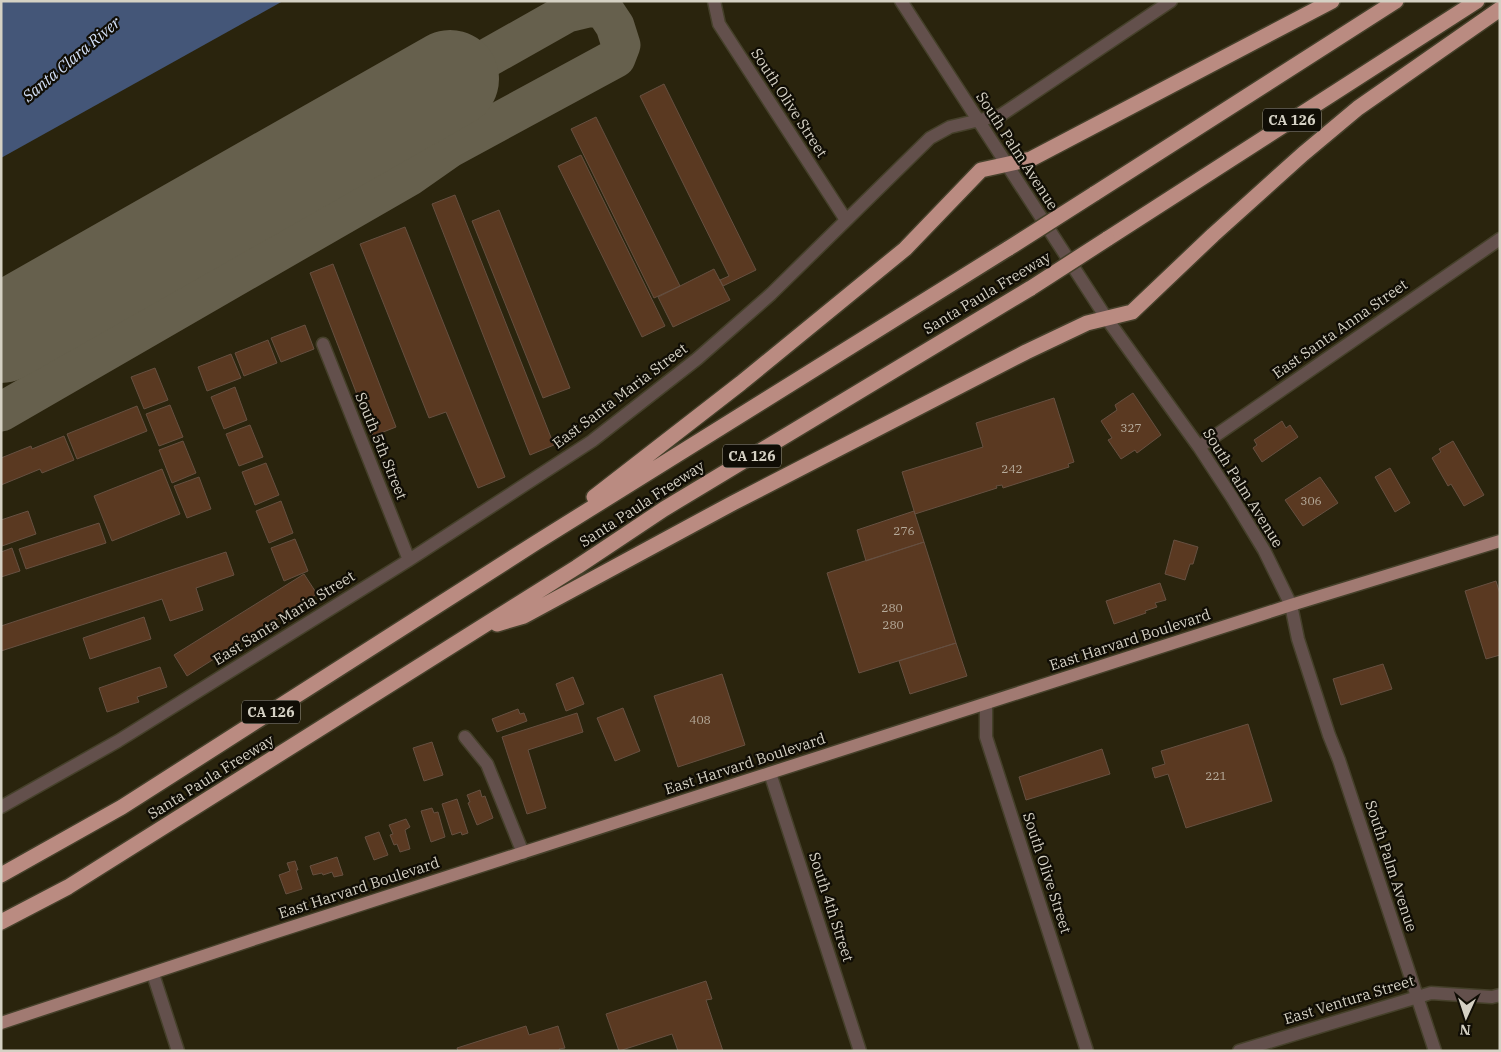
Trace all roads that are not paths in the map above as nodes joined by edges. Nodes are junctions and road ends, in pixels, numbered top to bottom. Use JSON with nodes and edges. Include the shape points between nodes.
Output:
{"nodes":[{"id":1,"x":714,"y":1,"type":"edge"},
{"id":2,"x":901,"y":1,"type":"edge"},
{"id":3,"x":1171,"y":1,"type":"edge"},
{"id":4,"x":1332,"y":1,"type":"edge"},
{"id":5,"x":1396,"y":1,"type":"edge"},
{"id":6,"x":1477,"y":1,"type":"edge"},
{"id":7,"x":1500,"y":9,"type":"edge"},
{"id":8,"x":978,"y":120,"type":"junction"},
{"id":9,"x":1008,"y":165,"type":"junction"},
{"id":10,"x":846,"y":220,"type":"junction"},
{"id":11,"x":1500,"y":239,"type":"edge"},
{"id":12,"x":1107,"y":319,"type":"junction"},
{"id":13,"x":323,"y":344,"type":"dead end"},
{"id":14,"x":1198,"y":447,"type":"junction"},
{"id":15,"x":1500,"y":541,"type":"edge"},
{"id":16,"x":537,"y":542,"type":"junction"},
{"id":17,"x":409,"y":560,"type":"junction"},
{"id":18,"x":1290,"y":606,"type":"junction"},
{"id":19,"x":477,"y":631,"type":"junction"},
{"id":20,"x":986,"y":704,"type":"junction"},
{"id":21,"x":465,"y":737,"type":"dead end"},
{"id":22,"x":770,"y":773,"type":"junction"},
{"id":23,"x":1,"y":807,"type":"edge"},
{"id":24,"x":524,"y":853,"type":"junction"},
{"id":25,"x":1,"y":875,"type":"edge"},
{"id":26,"x":1,"y":922,"type":"edge"},
{"id":27,"x":153,"y":974,"type":"junction"},
{"id":28,"x":1500,"y":995,"type":"edge"},
{"id":29,"x":1416,"y":997,"type":"junction"},
{"id":30,"x":1,"y":1023,"type":"edge"},
{"id":31,"x":178,"y":1051,"type":"edge"},
{"id":32,"x":860,"y":1051,"type":"edge"},
{"id":33,"x":1087,"y":1051,"type":"edge"},
{"id":34,"x":1239,"y":1051,"type":"edge"},
{"id":35,"x":1435,"y":1051,"type":"edge"}],
"edges":[{"from":1,"to":10,"type":"street","name":"South Olive Street","via":[[719,24]]},
{"from":2,"to":8,"type":"street","name":"South Palm Avenue"},
{"from":3,"to":8,"type":"street","name":"East Santa Maria Street","via":[[1001,115]]},
{"from":4,"to":9,"type":"highway","via":[[1031,159]]},
{"from":5,"to":16,"type":"highway","name":"Santa Paula Freeway","number":"CA 126","bridge":true,"via":[[1009,248]]},
{"from":6,"to":19,"type":"highway","name":"Santa Paula Freeway","number":"CA 126","bridge":true,"via":[[1030,288],[664,509]]},
{"from":7,"to":12,"type":"highway","via":[[1358,108],[1213,235],[1132,312]]},
{"from":8,"to":9,"type":"street","name":"South Palm Avenue"},
{"from":8,"to":10,"type":"street","name":"East Santa Maria Street","via":[[950,127],[930,138]]},
{"from":9,"to":12,"type":"street","name":"South Palm Avenue"},
{"from":9,"to":16,"type":"highway","via":[[981,170],[905,249],[741,383]]},
{"from":10,"to":17,"type":"street","name":"East Santa Maria Street","via":[[771,294],[712,346],[600,435]]},
{"from":11,"to":14,"type":"street","name":"East Santa Anna Street"},
{"from":12,"to":14,"type":"street","name":"South Palm Avenue"},
{"from":12,"to":19,"type":"highway","via":[[1087,323],[1018,356],[733,503],[524,616]]},
{"from":13,"to":17,"type":"street","name":"South 5th Street"},
{"from":14,"to":18,"type":"street","name":"South Palm Avenue","via":[[1260,544]]},
{"from":15,"to":18,"type":"main road","name":"East Harvard Boulevard"},
{"from":16,"to":25,"type":"highway","name":"Santa Paula Freeway","number":"CA 126","via":[[122,807]]},
{"from":17,"to":23,"type":"street","name":"East Santa Maria Street","via":[[118,741]]},
{"from":18,"to":20,"type":"main road","name":"East Harvard Boulevard"},
{"from":18,"to":29,"type":"street","name":"South Palm Avenue","via":[[1298,639]]},
{"from":19,"to":26,"type":"highway","name":"Santa Paula Freeway","number":"CA 126","via":[[68,887]]},
{"from":20,"to":22,"type":"main road","name":"East Harvard Boulevard"},
{"from":20,"to":33,"type":"street","name":"South Olive Street","via":[[986,736]]},
{"from":21,"to":24,"type":"street","via":[[487,764]]},
{"from":22,"to":24,"type":"main road","name":"East Harvard Boulevard"},
{"from":22,"to":32,"type":"street","name":"South 4th Street"},
{"from":24,"to":27,"type":"main road","name":"East Harvard Boulevard"},
{"from":27,"to":30,"type":"main road","name":"East Harvard Boulevard"},
{"from":27,"to":31,"type":"street"},
{"from":28,"to":29,"type":"street","name":"East Ventura Street","via":[[1431,993]]},
{"from":29,"to":34,"type":"street","name":"East Ventura Street"},
{"from":29,"to":35,"type":"street","name":"South Palm Avenue"}]}
